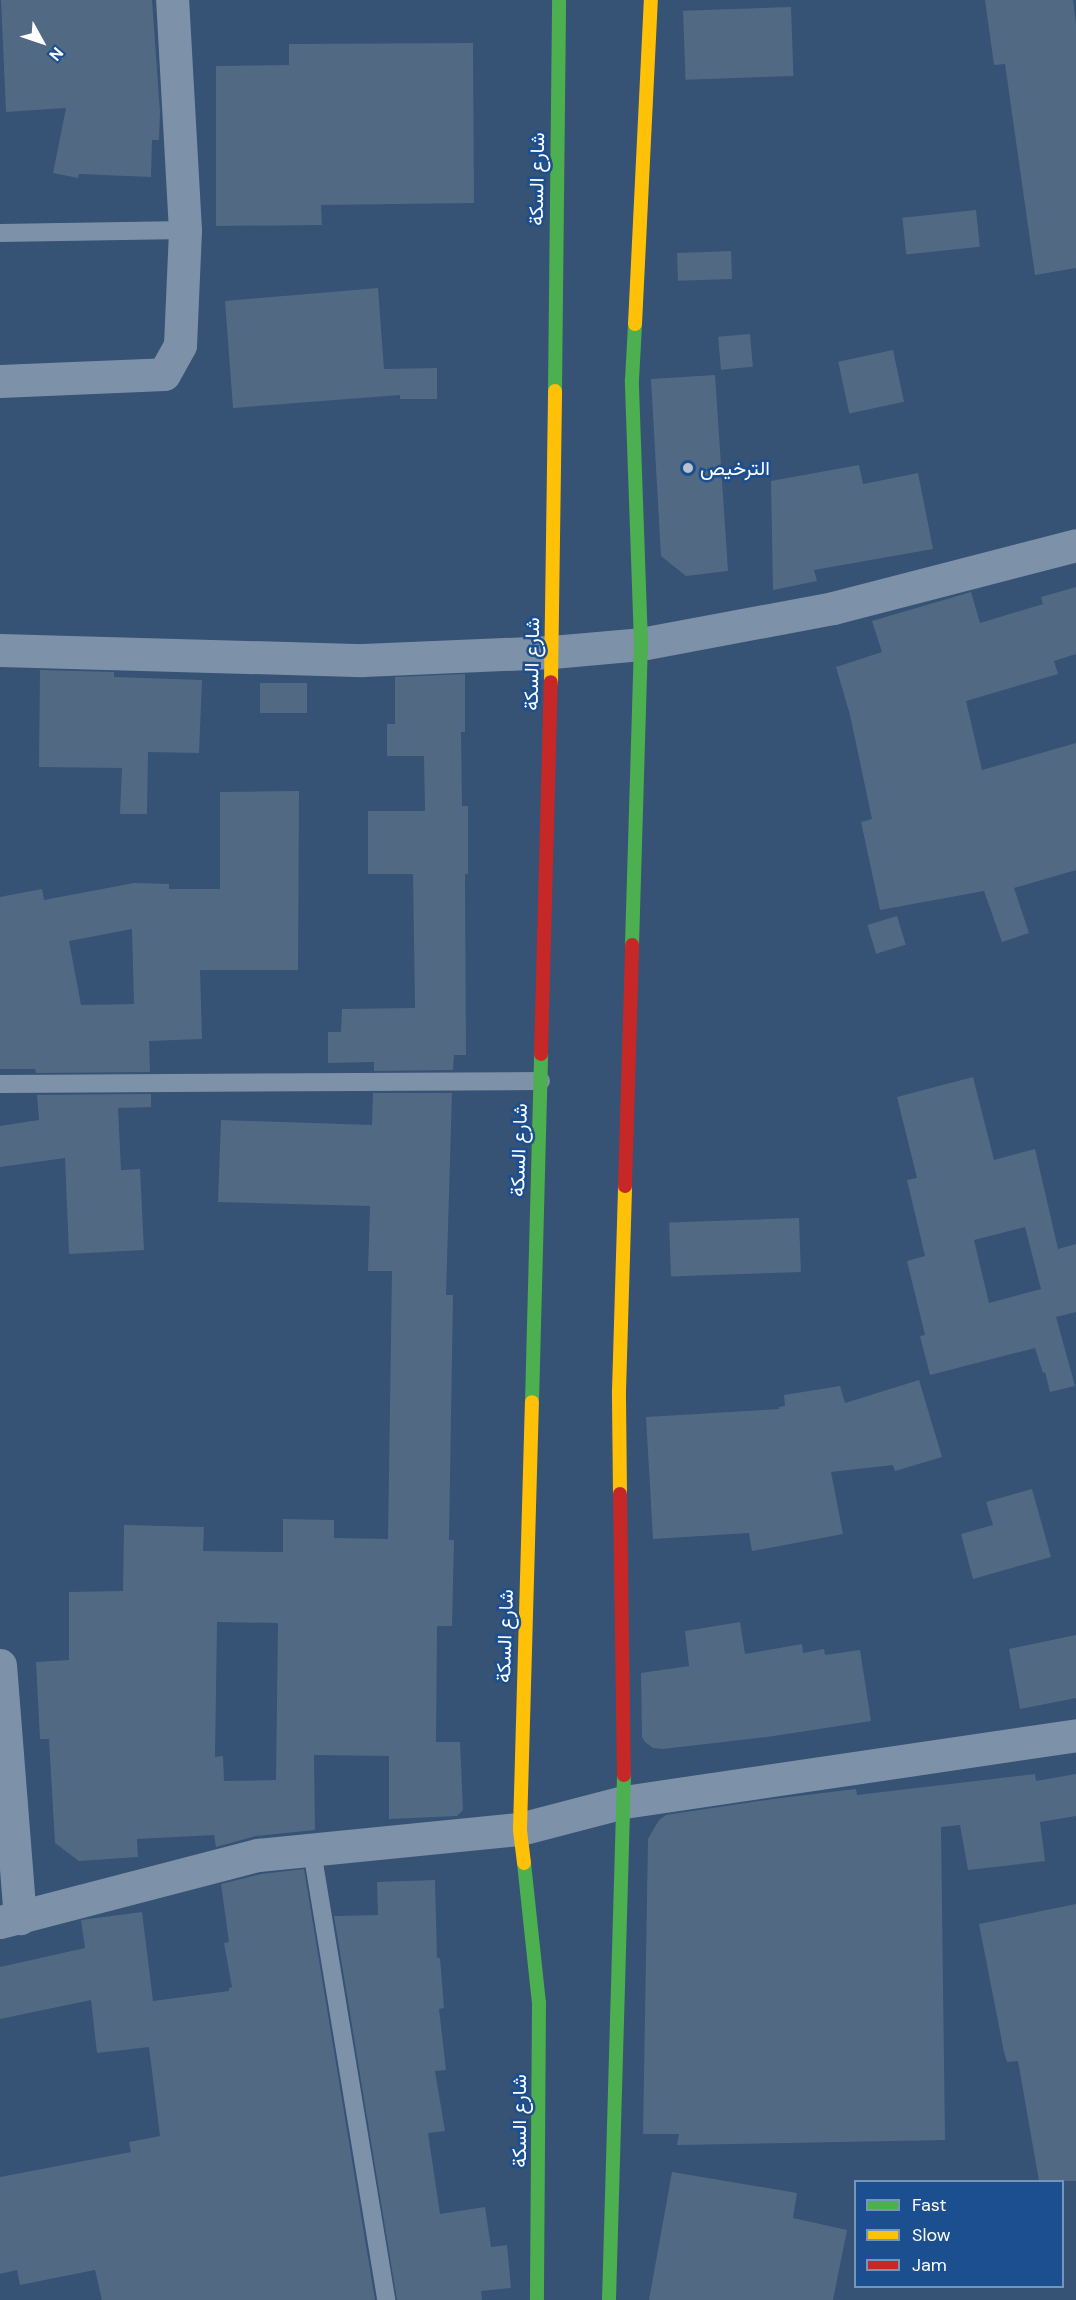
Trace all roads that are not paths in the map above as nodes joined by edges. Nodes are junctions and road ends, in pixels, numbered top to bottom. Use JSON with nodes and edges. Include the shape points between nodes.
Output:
{"nodes":[{"id":1,"x":172,"y":0,"type":"edge"},
{"id":2,"x":559,"y":0,"type":"edge"},
{"id":3,"x":651,"y":0,"type":"edge"},
{"id":4,"x":185,"y":230,"type":"junction"},
{"id":5,"x":0,"y":233,"type":"edge"},
{"id":6,"x":0,"y":381,"type":"edge"},
{"id":7,"x":1076,"y":545,"type":"edge"},
{"id":8,"x":641,"y":645,"type":"junction"},
{"id":9,"x":0,"y":650,"type":"edge"},
{"id":10,"x":552,"y":652,"type":"junction"},
{"id":11,"x":541,"y":1082,"type":"junction"},
{"id":12,"x":0,"y":1084,"type":"edge"},
{"id":13,"x":0,"y":1665,"type":"edge"},
{"id":14,"x":1076,"y":1735,"type":"edge"},
{"id":15,"x":624,"y":1802,"type":"junction"},
{"id":16,"x":520,"y":1829,"type":"junction"},
{"id":17,"x":312,"y":1851,"type":"junction"},
{"id":18,"x":10,"y":1920,"type":"edge"},
{"id":19,"x":386,"y":2300,"type":"edge"},
{"id":20,"x":537,"y":2300,"type":"edge"},
{"id":21,"x":609,"y":2300,"type":"edge"}],
"edges":[{"from":1,"to":4,"type":"street"},
{"from":2,"to":10,"type":"main road","name":"شارع السكة"},
{"from":3,"to":8,"type":"main road","via":[[632,380]]},
{"from":4,"to":5,"type":"lane"},
{"from":4,"to":6,"type":"street","via":[[180,345],[164,374]]},
{"from":7,"to":8,"type":"street","via":[[833,608]]},
{"from":8,"to":10,"type":"street"},
{"from":8,"to":15,"type":"main road","via":[[619,1390]]},
{"from":9,"to":10,"type":"street","via":[[363,660]]},
{"from":10,"to":11,"type":"main road","name":"شارع السكة"},
{"from":11,"to":12,"type":"lane"},
{"from":11,"to":16,"type":"main road","name":"شارع السكة"},
{"from":13,"to":18,"type":"street"},
{"from":14,"to":15,"type":"street"},
{"from":15,"to":16,"type":"street"},
{"from":15,"to":21,"type":"main road"},
{"from":16,"to":17,"type":"street"},
{"from":16,"to":20,"type":"main road","name":"شارع السكة","via":[[539,2003]]},
{"from":17,"to":18,"type":"street","via":[[258,1855]]},
{"from":17,"to":19,"type":"lane"}]}
